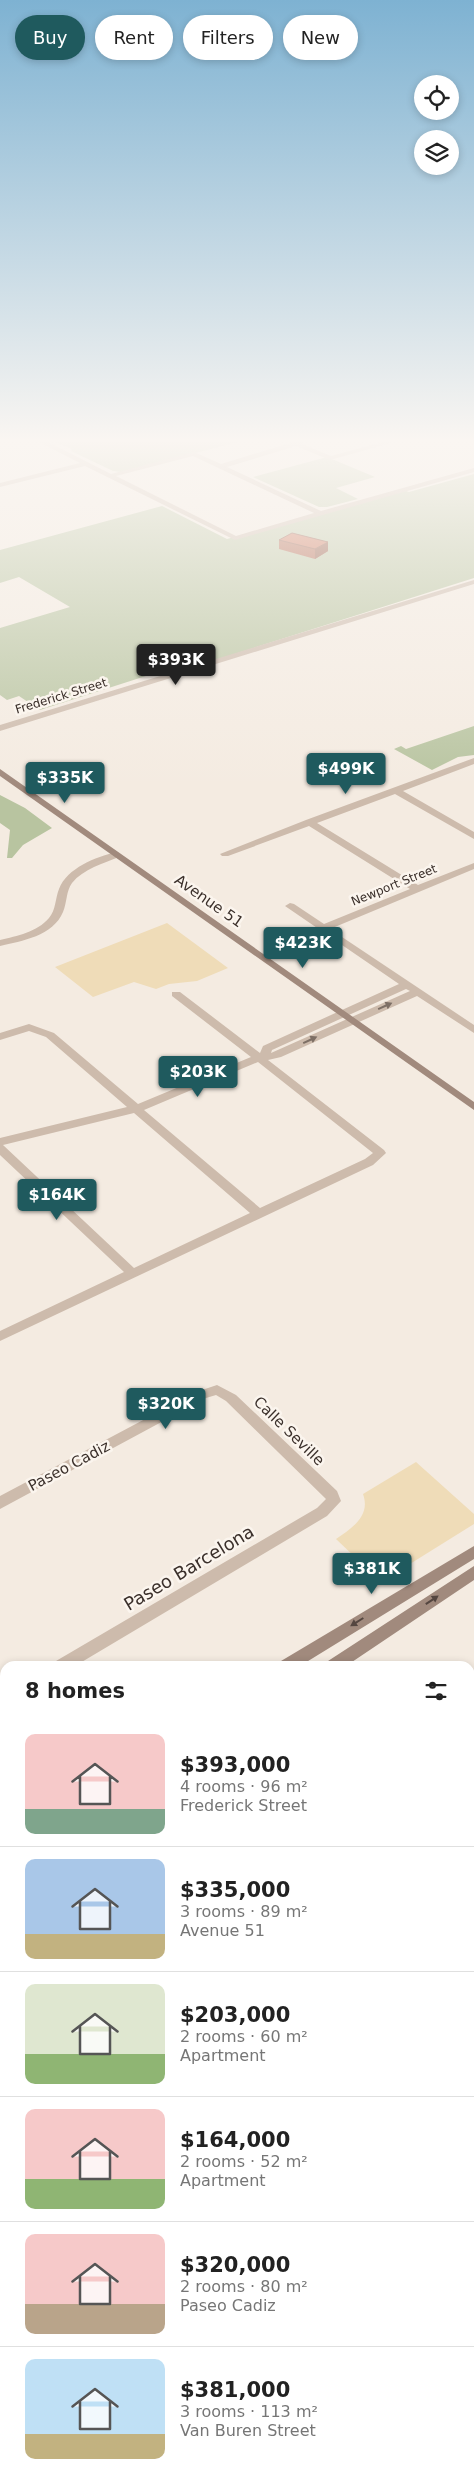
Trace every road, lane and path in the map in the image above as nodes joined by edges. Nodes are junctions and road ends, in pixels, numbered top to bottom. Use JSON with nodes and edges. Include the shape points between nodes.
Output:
{"nodes":[{"id":1,"x":474,"y":582,"type":"edge"},
{"id":2,"x":0,"y":728,"type":"edge"},
{"id":3,"x":474,"y":761,"type":"edge"},
{"id":4,"x":0,"y":772,"type":"edge"},
{"id":5,"x":395,"y":790,"type":"junction"},
{"id":6,"x":309,"y":822,"type":"junction"},
{"id":7,"x":474,"y":836,"type":"edge"},
{"id":8,"x":225,"y":854,"type":"dead end"},
{"id":9,"x":116,"y":856,"type":"junction"},
{"id":10,"x":474,"y":866,"type":"edge"},
{"id":11,"x":417,"y":889,"type":"junction"},
{"id":12,"x":290,"y":906,"type":"dead end"},
{"id":13,"x":323,"y":928,"type":"junction"},
{"id":14,"x":0,"y":943,"type":"edge"},
{"id":15,"x":407,"y":985,"type":"junction"},
{"id":16,"x":417,"y":992,"type":"junction"},
{"id":17,"x":176,"y":994,"type":"dead end"},
{"id":18,"x":343,"y":1013,"type":"junction"},
{"id":19,"x":353,"y":1020,"type":"junction"},
{"id":20,"x":474,"y":1030,"type":"edge"},
{"id":21,"x":0,"y":1037,"type":"edge"},
{"id":22,"x":262,"y":1057,"type":"junction"},
{"id":23,"x":474,"y":1107,"type":"edge"},
{"id":24,"x":138,"y":1108,"type":"junction"},
{"id":25,"x":0,"y":1142,"type":"edge"},
{"id":26,"x":0,"y":1148,"type":"edge"},
{"id":27,"x":259,"y":1214,"type":"junction"},
{"id":28,"x":133,"y":1274,"type":"junction"},
{"id":29,"x":0,"y":1336,"type":"edge"},
{"id":30,"x":217,"y":1390,"type":"joint"},
{"id":31,"x":0,"y":1502,"type":"edge"},
{"id":32,"x":334,"y":1502,"type":"joint"},
{"id":33,"x":474,"y":1552,"type":"edge"},
{"id":34,"x":474,"y":1572,"type":"edge"},
{"id":35,"x":70,"y":1661,"type":"edge"},
{"id":36,"x":300,"y":1661,"type":"edge"},
{"id":37,"x":341,"y":1661,"type":"edge"}],
"edges":[{"from":1,"to":2,"type":"street","name":"Frederick Street"},
{"from":3,"to":5,"type":"street"},
{"from":4,"to":9,"type":"street","name":"Avenue 51"},
{"from":5,"to":6,"type":"street"},
{"from":5,"to":7,"type":"street"},
{"from":6,"to":8,"type":"street"},
{"from":6,"to":11,"type":"street"},
{"from":9,"to":14,"type":"street","via":[[86,867],[70,879],[62,892],[58,913],[42,929]]},
{"from":9,"to":18,"type":"street","name":"Avenue 51"},
{"from":10,"to":11,"type":"street","name":"Newport Street"},
{"from":11,"to":13,"type":"street","name":"Newport Street"},
{"from":12,"to":13,"type":"street"},
{"from":13,"to":15,"type":"street"},
{"from":15,"to":16,"type":"street"},
{"from":15,"to":18,"type":"street"},
{"from":19,"to":16,"type":"street","one_way":true},
{"from":16,"to":20,"type":"street"},
{"from":17,"to":22,"type":"street"},
{"from":18,"to":19,"type":"street","name":"Avenue 51"},
{"from":18,"to":22,"type":"street","via":[[267,1048]]},
{"from":22,"to":19,"type":"street","one_way":true,"via":[[277,1055]]},
{"from":19,"to":23,"type":"street","name":"Avenue 51"},
{"from":21,"to":24,"type":"street","via":[[28,1027],[50,1035]]},
{"from":22,"to":24,"type":"street"},
{"from":22,"to":27,"type":"street","via":[[380,1153],[370,1162]]},
{"from":24,"to":25,"type":"street"},
{"from":24,"to":27,"type":"street"},
{"from":26,"to":28,"type":"street"},
{"from":27,"to":28,"type":"street"},
{"from":28,"to":29,"type":"street"},
{"from":30,"to":31,"type":"street","name":"Paseo Cadiz","via":[[201,1395]]},
{"from":30,"to":32,"type":"street","name":"Calle Seville","via":[[231,1398],[326,1488]]},
{"from":32,"to":35,"type":"street","name":"Paseo Barcelona"},
{"from":33,"to":36,"type":"street","one_way":true},
{"from":37,"to":34,"type":"street","one_way":true}]}
